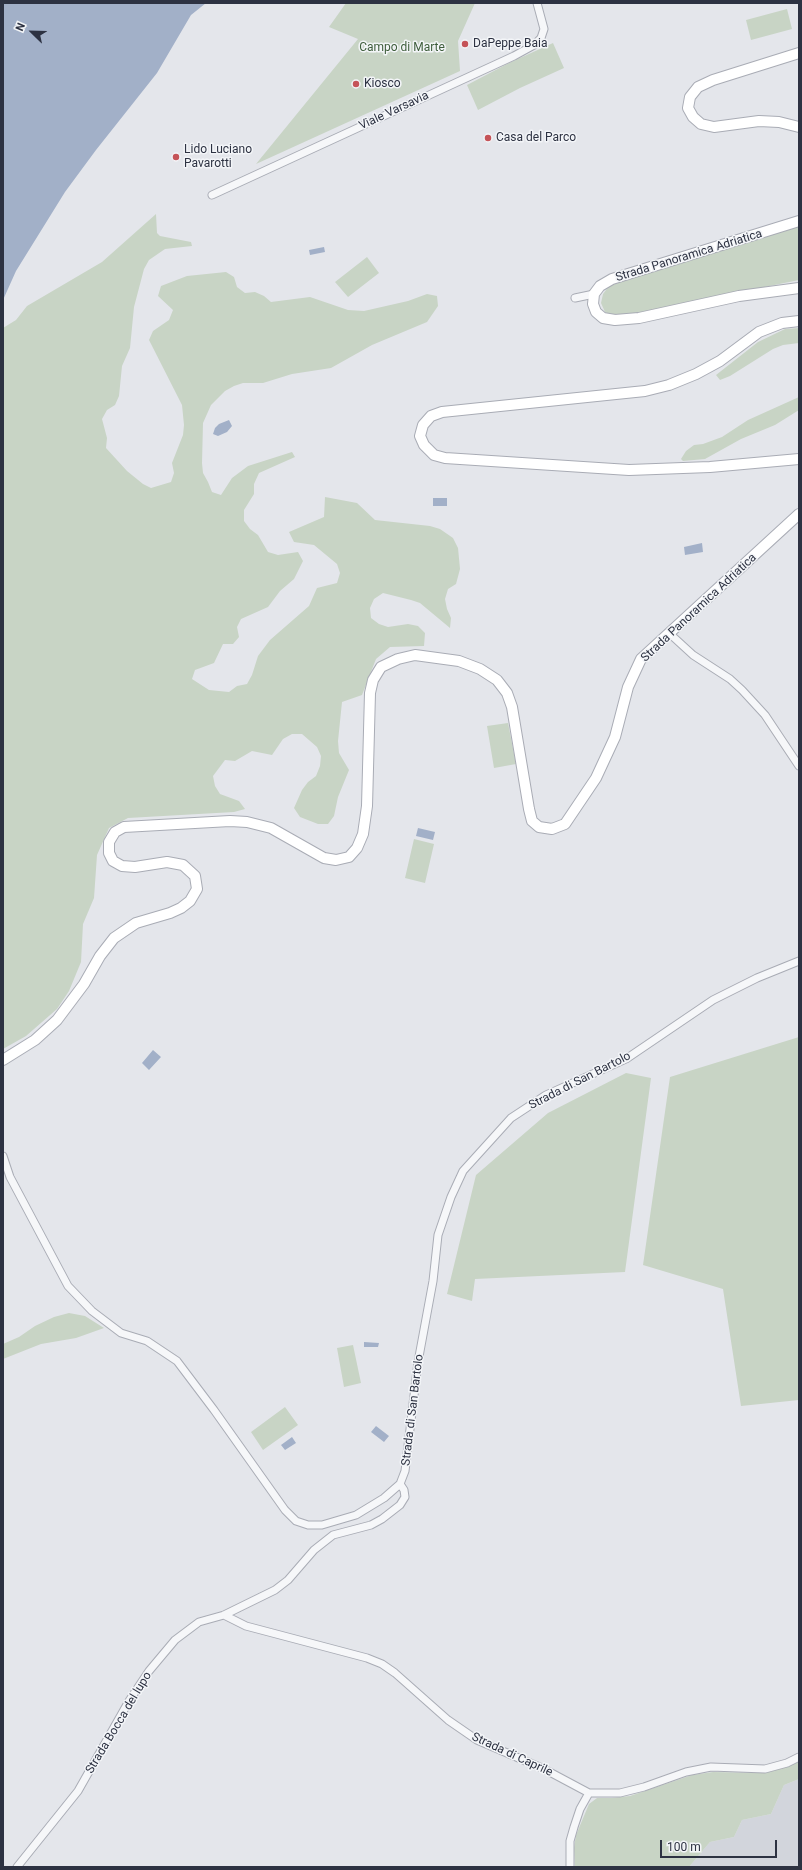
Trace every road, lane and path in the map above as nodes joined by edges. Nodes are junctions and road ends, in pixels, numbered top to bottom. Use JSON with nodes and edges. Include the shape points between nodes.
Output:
{"nodes":[{"id":1,"x":537,"y":3,"type":"edge"},
{"id":2,"x":799,"y":53,"type":"edge"},
{"id":3,"x":799,"y":127,"type":"edge"},
{"id":4,"x":212,"y":195,"type":"dead end"},
{"id":5,"x":799,"y":221,"type":"edge"},
{"id":6,"x":799,"y":288,"type":"edge"},
{"id":7,"x":594,"y":294,"type":"junction"},
{"id":8,"x":575,"y":298,"type":"dead end"},
{"id":9,"x":799,"y":321,"type":"edge"},
{"id":10,"x":799,"y":459,"type":"edge"},
{"id":11,"x":799,"y":514,"type":"edge"},
{"id":12,"x":669,"y":633,"type":"junction"},
{"id":13,"x":799,"y":766,"type":"edge"},
{"id":14,"x":799,"y":961,"type":"edge"},
{"id":15,"x":3,"y":1060,"type":"edge"},
{"id":16,"x":3,"y":1156,"type":"edge"},
{"id":17,"x":400,"y":1484,"type":"junction"},
{"id":18,"x":224,"y":1615,"type":"junction"},
{"id":19,"x":799,"y":1757,"type":"edge"},
{"id":20,"x":589,"y":1793,"type":"junction"},
{"id":21,"x":17,"y":1867,"type":"edge"},
{"id":22,"x":570,"y":1867,"type":"edge"}],
"edges":[{"from":1,"to":4,"type":"street","name":"Viale Varsavia","via":[[544,29],[541,38],[534,45]]},
{"from":2,"to":3,"type":"street","via":[[698,87],[690,97],[688,108],[692,117],[701,124],[714,127],[759,120]]},
{"from":5,"to":7,"type":"street","name":"Strada Panoramica Adriatica","via":[[612,279],[600,286]]},
{"from":6,"to":7,"type":"street","via":[[739,296],[639,318],[615,320],[603,318],[596,312],[593,304]]},
{"from":7,"to":8,"type":"street"},
{"from":9,"to":10,"type":"street","via":[[782,323],[759,332],[720,361],[669,385],[645,391],[442,412],[431,416],[423,425],[420,436],[424,445],[434,455],[445,458],[629,470],[710,467]]},
{"from":11,"to":12,"type":"street","name":"Strada Panoramica Adriatica"},
{"from":12,"to":13,"type":"street","via":[[689,652],[742,690],[765,715]]},
{"from":12,"to":15,"type":"street","name":"Strada Panoramica Adriatica","via":[[641,660],[628,687],[616,737],[596,778],[565,824],[552,829],[539,827],[532,821],[512,707],[507,693],[496,680],[459,661],[414,655],[381,667],[373,680],[370,694],[368,806],[363,834],[357,848],[349,856],[336,860],[324,858],[271,828],[247,822],[124,827],[115,832],[109,842],[109,854],[113,861],[122,866],[135,867],[167,862],[183,864],[195,876],[197,889],[190,901],[181,908],[136,923],[114,938],[57,1020],[35,1040]]},
{"from":14,"to":17,"type":"street","name":"Strada di San Bartolo","via":[[713,1000],[626,1059],[546,1095],[511,1118],[463,1171],[438,1235],[433,1280],[418,1362],[405,1471]]},
{"from":16,"to":17,"type":"street","via":[[10,1177],[68,1286],[92,1311],[121,1333],[147,1340],[177,1361],[285,1510],[296,1520],[308,1525],[322,1525],[356,1515],[384,1498]]},
{"from":17,"to":18,"type":"street","name":"Strada Bocca del lupo","via":[[405,1497],[390,1513],[371,1525],[333,1535],[314,1550],[288,1580],[275,1590]]},
{"from":18,"to":20,"type":"street","name":"Strada di Caprile","via":[[246,1626],[382,1664],[448,1720],[477,1740],[544,1769]]},
{"from":18,"to":21,"type":"street","name":"Strada Bocca del lupo","via":[[199,1622],[174,1640],[129,1701],[78,1791]]},
{"from":19,"to":20,"type":"street","name":"Strada di Caprile","via":[[765,1769],[711,1768],[686,1772],[620,1793]]},
{"from":20,"to":22,"type":"street","via":[[580,1809],[570,1841]]}]}
